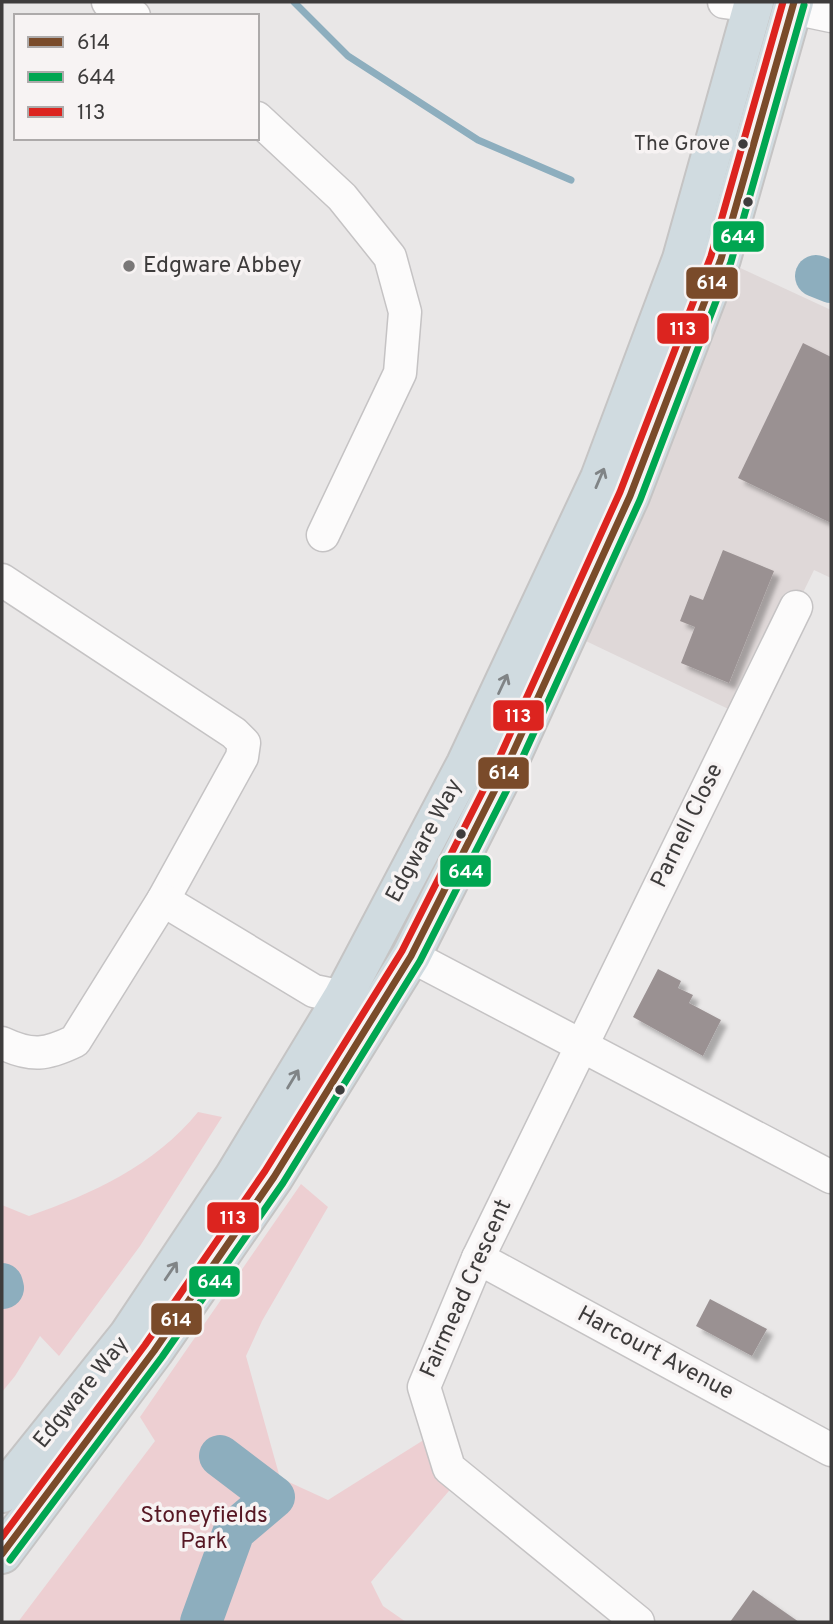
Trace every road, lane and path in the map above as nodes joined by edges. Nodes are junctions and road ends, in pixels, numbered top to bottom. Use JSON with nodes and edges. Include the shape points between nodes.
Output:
{"nodes":[{"id":1,"x":108,"y":2,"type":"edge"},
{"id":2,"x":743,"y":3,"type":"edge"},
{"id":3,"x":793,"y":5,"type":"edge"},
{"id":4,"x":130,"y":14,"type":"edge"},
{"id":5,"x":831,"y":16,"type":"edge"},
{"id":6,"x":259,"y":120,"type":"edge"},
{"id":7,"x":323,"y":535,"type":"dead end"},
{"id":8,"x":2,"y":580,"type":"edge"},
{"id":9,"x":796,"y":607,"type":"dead end"},
{"id":10,"x":163,"y":900,"type":"junction"},
{"id":11,"x":411,"y":956,"type":"junction"},
{"id":12,"x":343,"y":997,"type":"junction"},
{"id":13,"x":2,"y":1043,"type":"edge"},
{"id":14,"x":581,"y":1046,"type":"junction"},
{"id":15,"x":831,"y":1177,"type":"edge"},
{"id":16,"x":478,"y":1258,"type":"junction"},
{"id":17,"x":831,"y":1450,"type":"edge"},
{"id":18,"x":2,"y":1493,"type":"edge"},
{"id":19,"x":2,"y":1554,"type":"edge"},
{"id":20,"x":638,"y":1622,"type":"edge"}],
"edges":[{"from":1,"to":4,"type":"street"},
{"from":12,"to":2,"type":"highway","name":"Edgware Way","one_way":true,"via":[[466,764],[600,478],[682,259]]},
{"from":3,"to":5,"type":"street"},
{"from":3,"to":11,"type":"highway","name":"Edgware Way","via":[[721,260],[630,496],[505,771]]},
{"from":6,"to":7,"type":"street","via":[[342,198],[390,257],[405,312],[400,373]]},
{"from":8,"to":10,"type":"street","via":[[244,743],[242,757]]},
{"from":9,"to":14,"type":"street","name":"Parnell Close"},
{"from":10,"to":12,"type":"street","via":[[314,991]]},
{"from":10,"to":13,"type":"street","via":[[75,1041],[34,1055]]},
{"from":11,"to":14,"type":"street"},
{"from":11,"to":19,"type":"highway","name":"Edgware Way","via":[[274,1177],[154,1351]]},
{"from":18,"to":12,"type":"highway","name":"Edgware Way","one_way":true,"via":[[128,1336],[234,1177]]},
{"from":14,"to":15,"type":"street"},
{"from":14,"to":16,"type":"street","name":"Fairmead Crescent"},
{"from":16,"to":17,"type":"street","name":"Harcourt Avenue"},
{"from":16,"to":20,"type":"street","name":"Fairmead Crescent","via":[[424,1387],[449,1468]]}]}
